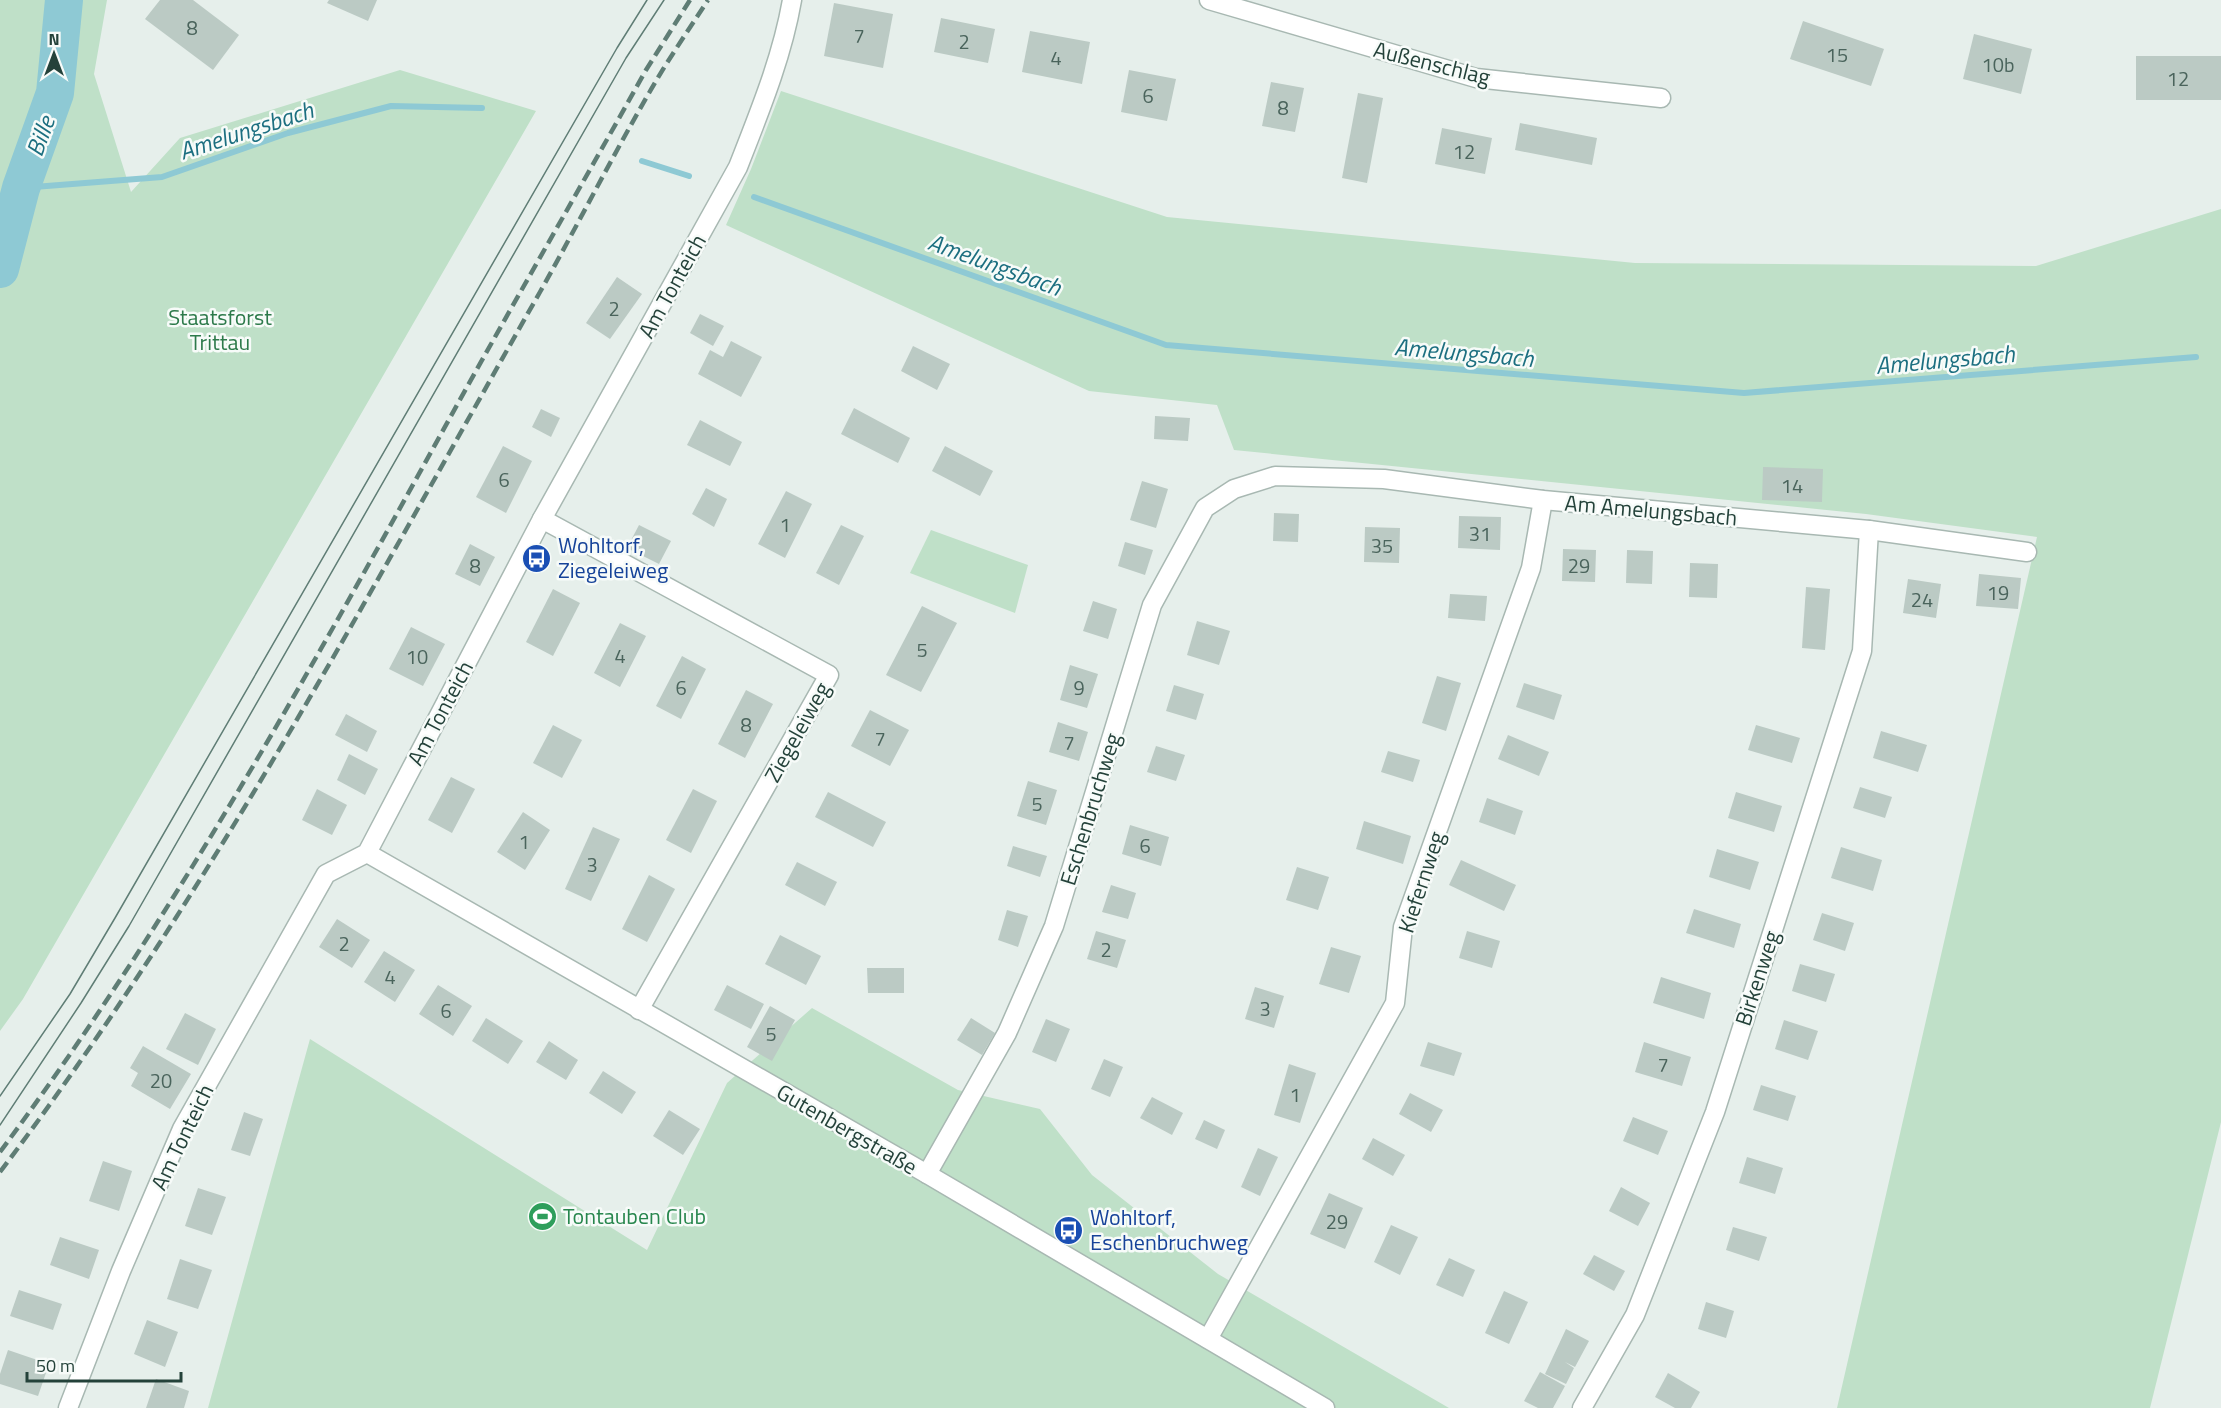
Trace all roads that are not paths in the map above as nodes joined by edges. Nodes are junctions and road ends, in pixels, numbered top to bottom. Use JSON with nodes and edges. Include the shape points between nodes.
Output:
{"nodes":[{"id":1,"x":792,"y":0,"type":"edge"},
{"id":2,"x":1209,"y":0,"type":"edge"},
{"id":3,"x":1661,"y":98,"type":"dead end"},
{"id":4,"x":1275,"y":476,"type":"joint"},
{"id":5,"x":1543,"y":500,"type":"junction"},
{"id":6,"x":542,"y":519,"type":"junction"},
{"id":7,"x":1869,"y":530,"type":"junction"},
{"id":8,"x":2027,"y":552,"type":"dead end"},
{"id":9,"x":367,"y":853,"type":"junction"},
{"id":10,"x":639,"y":1010,"type":"junction"},
{"id":11,"x":927,"y":1174,"type":"junction"},
{"id":12,"x":1208,"y":1339,"type":"junction"},
{"id":13,"x":68,"y":1408,"type":"edge"},
{"id":14,"x":1325,"y":1408,"type":"edge"},
{"id":15,"x":1582,"y":1408,"type":"edge"}],
"edges":[{"from":1,"to":6,"type":"street","name":"Am Tonteich","via":[[763,105],[738,167]]},
{"from":2,"to":3,"type":"street","name":"Außenschlag","via":[[1476,78]]},
{"from":4,"to":5,"type":"street","name":"Am Amelungsbach","via":[[1384,479]]},
{"from":4,"to":11,"type":"street","name":"Eschenbruchweg","via":[[1234,489],[1205,508],[1152,605],[1054,926],[1007,1033]]},
{"from":5,"to":7,"type":"street","name":"Am Amelungsbach"},
{"from":5,"to":12,"type":"street","name":"Kiefernweg","via":[[1531,568],[1403,927],[1395,1003]]},
{"from":6,"to":9,"type":"street","name":"Am Tonteich"},
{"from":6,"to":10,"type":"street","name":"Ziegeleiweg","via":[[829,675]]},
{"from":7,"to":8,"type":"street","name":"Am Amelungsbach"},
{"from":7,"to":15,"type":"street","name":"Birkenweg","via":[[1862,651],[1715,1112],[1635,1315]]},
{"from":9,"to":10,"type":"street","name":"Gutenbergstraße"},
{"from":9,"to":13,"type":"street","name":"Am Tonteich","via":[[326,874],[182,1129]]},
{"from":10,"to":11,"type":"street","name":"Gutenbergstraße"},
{"from":11,"to":12,"type":"street","name":"Gutenbergstraße"},
{"from":12,"to":14,"type":"street","name":"Gutenbergstraße"}]}
